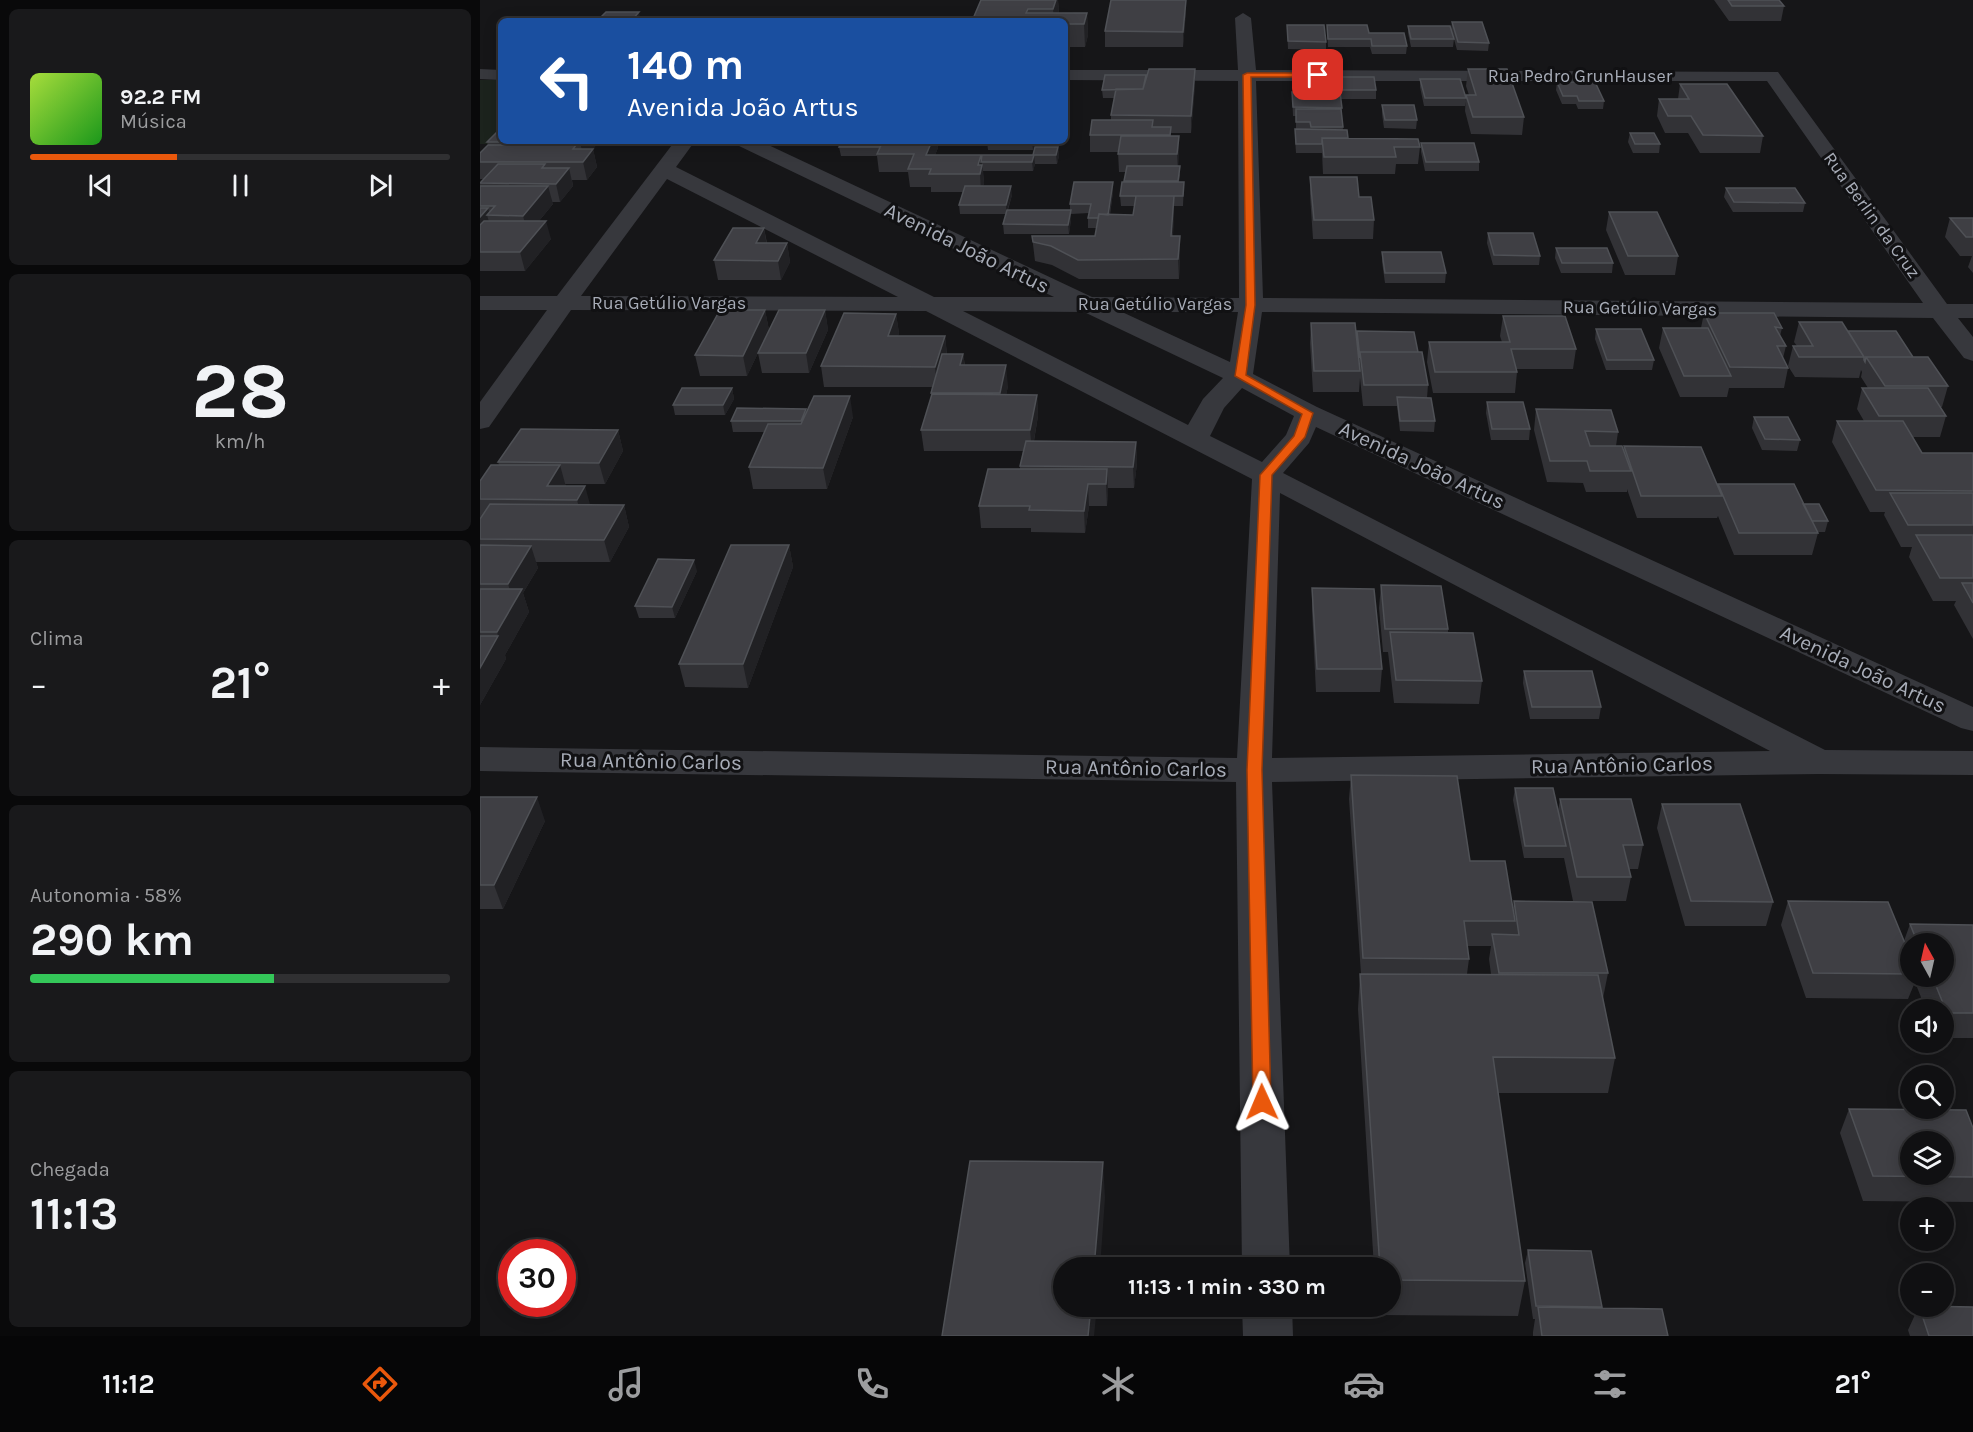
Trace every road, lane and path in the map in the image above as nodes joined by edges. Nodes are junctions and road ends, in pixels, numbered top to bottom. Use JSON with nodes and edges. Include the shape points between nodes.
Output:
{"nodes":[{"id":1,"x":1243,"y":18,"type":"dead end"},
{"id":2,"x":480,"y":74,"type":"edge"},
{"id":3,"x":498,"y":75,"type":"edge"},
{"id":4,"x":1068,"y":75,"type":"edge"},
{"id":5,"x":1247,"y":75,"type":"junction"},
{"id":6,"x":1772,"y":76,"type":"joint"},
{"id":7,"x":683,"y":144,"type":"edge"},
{"id":8,"x":750,"y":144,"type":"edge"},
{"id":9,"x":664,"y":169,"type":"junction"},
{"id":10,"x":480,"y":303,"type":"edge"},
{"id":11,"x":564,"y":303,"type":"junction"},
{"id":12,"x":1085,"y":304,"type":"junction"},
{"id":13,"x":934,"y":305,"type":"junction"},
{"id":14,"x":1251,"y":305,"type":"junction"},
{"id":15,"x":1940,"y":311,"type":"junction"},
{"id":16,"x":1973,"y":311,"type":"edge"},
{"id":17,"x":1973,"y":353,"type":"edge"},
{"id":18,"x":1240,"y":376,"type":"junction"},
{"id":19,"x":1308,"y":413,"type":"junction"},
{"id":20,"x":480,"y":421,"type":"edge"},
{"id":21,"x":1195,"y":440,"type":"junction"},
{"id":22,"x":1266,"y":475,"type":"junction"},
{"id":23,"x":1973,"y":720,"type":"edge"},
{"id":24,"x":480,"y":759,"type":"edge"},
{"id":25,"x":1819,"y":762,"type":"junction"},
{"id":26,"x":1973,"y":763,"type":"edge"},
{"id":27,"x":1254,"y":770,"type":"junction"},
{"id":28,"x":1266,"y":1257,"type":"edge"},
{"id":29,"x":1267,"y":1317,"type":"edge"},
{"id":30,"x":1268,"y":1336,"type":"edge"}],
"edges":[{"from":1,"to":5,"type":"street"},
{"from":2,"to":3,"type":"street"},
{"from":4,"to":5,"type":"street","name":"Rua Pedro GrunHauser"},
{"from":5,"to":6,"type":"street","name":"Rua Pedro GrunHauser"},
{"from":5,"to":14,"type":"street"},
{"from":6,"to":15,"type":"street","name":"Rua Berlin da Cruz"},
{"from":7,"to":9,"type":"street"},
{"from":8,"to":12,"type":"street","name":"Avenida João Artus"},
{"from":9,"to":11,"type":"street"},
{"from":9,"to":13,"type":"street"},
{"from":10,"to":11,"type":"street","name":"Rua Getúlio Vargas"},
{"from":11,"to":13,"type":"street","name":"Rua Getúlio Vargas"},
{"from":11,"to":20,"type":"street"},
{"from":12,"to":13,"type":"street","name":"Rua Getúlio Vargas"},
{"from":12,"to":14,"type":"street","name":"Rua Getúlio Vargas"},
{"from":12,"to":18,"type":"street","name":"Avenida João Artus"},
{"from":13,"to":21,"type":"street"},
{"from":14,"to":15,"type":"street","name":"Rua Getúlio Vargas"},
{"from":14,"to":18,"type":"street"},
{"from":15,"to":16,"type":"street","name":"Rua Getúlio Vargas"},
{"from":15,"to":17,"type":"street","name":"Rua Berlin da Cruz"},
{"from":18,"to":19,"type":"street","name":"Avenida João Artus"},
{"from":18,"to":21,"type":"street","via":[[1206,411]]},
{"from":19,"to":22,"type":"street","via":[[1299,437]]},
{"from":19,"to":23,"type":"street","name":"Avenida João Artus"},
{"from":21,"to":22,"type":"street"},
{"from":22,"to":25,"type":"street"},
{"from":22,"to":27,"type":"street"},
{"from":24,"to":27,"type":"street","name":"Rua Antônio Carlos"},
{"from":25,"to":26,"type":"street","name":"Rua Antônio Carlos"},
{"from":25,"to":27,"type":"street","name":"Rua Antônio Carlos"},
{"from":27,"to":28,"type":"street"},
{"from":29,"to":30,"type":"street"}]}
